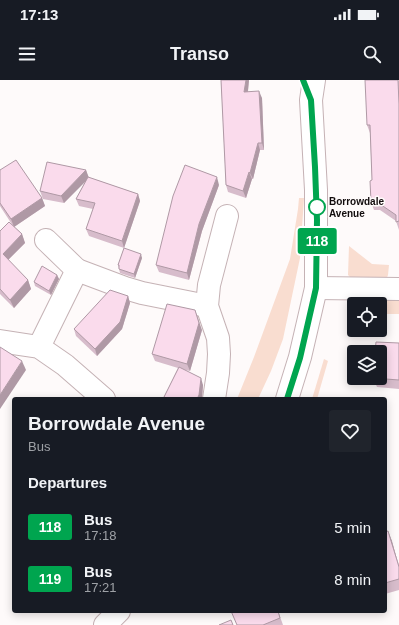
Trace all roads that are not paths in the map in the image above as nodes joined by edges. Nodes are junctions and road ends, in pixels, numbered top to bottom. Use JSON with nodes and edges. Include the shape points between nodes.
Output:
{"nodes":[{"id":1,"x":303,"y":80,"type":"edge"},
{"id":2,"x":313,"y":90,"type":"edge"},
{"id":3,"x":227,"y":216,"type":"dead end"},
{"id":4,"x":46,"y":240,"type":"dead end"},
{"id":5,"x":77,"y":270,"type":"junction"},
{"id":6,"x":316,"y":288,"type":"junction"},
{"id":7,"x":399,"y":289,"type":"edge"},
{"id":8,"x":208,"y":306,"type":"junction"},
{"id":9,"x":0,"y":341,"type":"edge"},
{"id":10,"x":39,"y":347,"type":"junction"},
{"id":11,"x":102,"y":397,"type":"edge"},
{"id":12,"x":214,"y":397,"type":"edge"},
{"id":13,"x":288,"y":397,"type":"edge"},
{"id":14,"x":117,"y":613,"type":"edge"},
{"id":15,"x":105,"y":625,"type":"edge"}],
"edges":[{"from":1,"to":2,"type":"street"},
{"from":2,"to":6,"type":"street"},
{"from":3,"to":8,"type":"street","via":[[209,285]]},
{"from":4,"to":5,"type":"street"},
{"from":5,"to":8,"type":"street","via":[[142,293]]},
{"from":5,"to":10,"type":"street"},
{"from":6,"to":7,"type":"street"},
{"from":6,"to":13,"type":"street","via":[[300,358]]},
{"from":8,"to":12,"type":"street","via":[[220,354]]},
{"from":9,"to":10,"type":"street"},
{"from":10,"to":11,"type":"street","via":[[65,365]]},
{"from":14,"to":15,"type":"street"}]}
